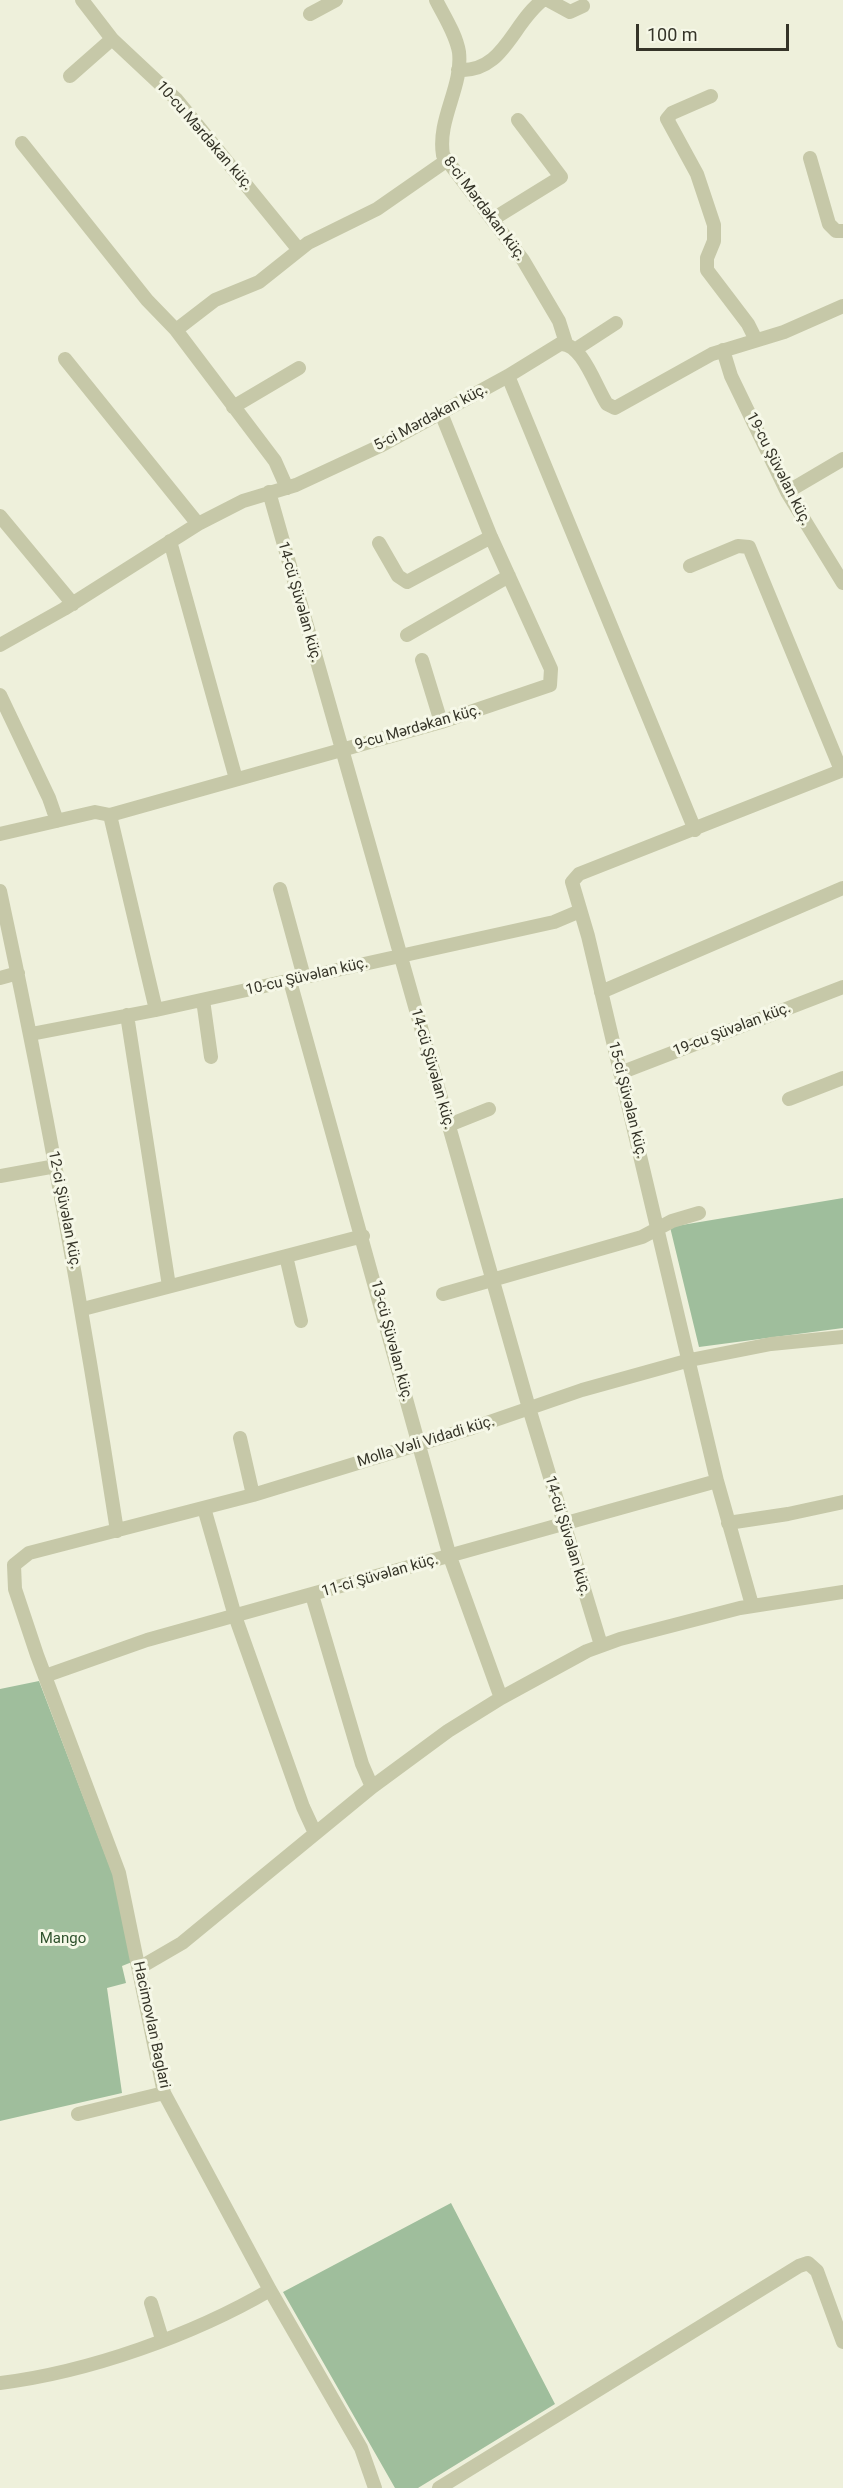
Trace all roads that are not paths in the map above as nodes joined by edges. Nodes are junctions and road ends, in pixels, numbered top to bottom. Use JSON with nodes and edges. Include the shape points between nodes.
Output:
{"nodes":[{"id":1,"x":82,"y":0,"type":"edge"},
{"id":2,"x":336,"y":0,"type":"edge"},
{"id":3,"x":436,"y":0,"type":"edge"},
{"id":4,"x":543,"y":0,"type":"edge"},
{"id":5,"x":548,"y":0,"type":"edge"},
{"id":6,"x":583,"y":6,"type":"dead end"},
{"id":7,"x":310,"y":14,"type":"dead end"},
{"id":8,"x":112,"y":39,"type":"junction"},
{"id":9,"x":458,"y":70,"type":"junction"},
{"id":10,"x":70,"y":76,"type":"dead end"},
{"id":11,"x":711,"y":96,"type":"dead end"},
{"id":12,"x":518,"y":120,"type":"dead end"},
{"id":13,"x":22,"y":143,"type":"dead end"},
{"id":14,"x":810,"y":158,"type":"dead end"},
{"id":15,"x":446,"y":161,"type":"junction"},
{"id":16,"x":493,"y":219,"type":"junction"},
{"id":17,"x":843,"y":231,"type":"edge"},
{"id":18,"x":299,"y":250,"type":"junction"},
{"id":19,"x":843,"y":306,"type":"edge"},
{"id":20,"x":616,"y":323,"type":"dead end"},
{"id":21,"x":176,"y":330,"type":"junction"},
{"id":22,"x":756,"y":340,"type":"junction"},
{"id":23,"x":571,"y":346,"type":"junction"},
{"id":24,"x":723,"y":350,"type":"junction"},
{"id":25,"x":65,"y":359,"type":"dead end"},
{"id":26,"x":299,"y":368,"type":"dead end"},
{"id":27,"x":508,"y":376,"type":"junction"},
{"id":28,"x":232,"y":407,"type":"junction"},
{"id":29,"x":441,"y":413,"type":"junction"},
{"id":30,"x":843,"y":459,"type":"edge"},
{"id":31,"x":287,"y":488,"type":"junction"},
{"id":32,"x":269,"y":492,"type":"junction"},
{"id":33,"x":787,"y":492,"type":"junction"},
{"id":34,"x":0,"y":516,"type":"edge"},
{"id":35,"x":198,"y":524,"type":"junction"},
{"id":36,"x":491,"y":537,"type":"junction"},
{"id":37,"x":170,"y":541,"type":"junction"},
{"id":38,"x":379,"y":543,"type":"dead end"},
{"id":39,"x":690,"y":566,"type":"dead end"},
{"id":40,"x":509,"y":576,"type":"junction"},
{"id":41,"x":843,"y":583,"type":"edge"},
{"id":42,"x":73,"y":604,"type":"junction"},
{"id":43,"x":407,"y":635,"type":"dead end"},
{"id":44,"x":0,"y":645,"type":"edge"},
{"id":45,"x":422,"y":660,"type":"dead end"},
{"id":46,"x":0,"y":695,"type":"edge"},
{"id":47,"x":441,"y":722,"type":"junction"},
{"id":48,"x":341,"y":750,"type":"junction"},
{"id":49,"x":842,"y":770,"type":"edge"},
{"id":50,"x":236,"y":779,"type":"junction"},
{"id":51,"x":110,"y":815,"type":"junction"},
{"id":52,"x":57,"y":821,"type":"junction"},
{"id":53,"x":695,"y":830,"type":"junction"},
{"id":54,"x":0,"y":834,"type":"edge"},
{"id":55,"x":843,"y":888,"type":"edge"},
{"id":56,"x":280,"y":889,"type":"dead end"},
{"id":57,"x":0,"y":891,"type":"edge"},
{"id":58,"x":580,"y":911,"type":"junction"},
{"id":59,"x":399,"y":956,"type":"junction"},
{"id":60,"x":18,"y":974,"type":"junction"},
{"id":61,"x":0,"y":978,"type":"edge"},
{"id":62,"x":297,"y":979,"type":"junction"},
{"id":63,"x":843,"y":987,"type":"edge"},
{"id":64,"x":601,"y":992,"type":"junction"},
{"id":65,"x":203,"y":1000,"type":"junction"},
{"id":66,"x":156,"y":1010,"type":"junction"},
{"id":67,"x":127,"y":1016,"type":"junction"},
{"id":68,"x":31,"y":1034,"type":"junction"},
{"id":69,"x":211,"y":1057,"type":"dead end"},
{"id":70,"x":620,"y":1073,"type":"junction"},
{"id":71,"x":843,"y":1078,"type":"edge"},
{"id":72,"x":789,"y":1099,"type":"dead end"},
{"id":73,"x":489,"y":1109,"type":"dead end"},
{"id":74,"x":449,"y":1125,"type":"junction"},
{"id":75,"x":56,"y":1166,"type":"junction"},
{"id":76,"x":0,"y":1176,"type":"edge"},
{"id":77,"x":699,"y":1213,"type":"dead end"},
{"id":78,"x":659,"y":1228,"type":"junction"},
{"id":79,"x":363,"y":1236,"type":"junction"},
{"id":80,"x":286,"y":1256,"type":"junction"},
{"id":81,"x":493,"y":1280,"type":"junction"},
{"id":82,"x":169,"y":1286,"type":"junction"},
{"id":83,"x":443,"y":1294,"type":"dead end"},
{"id":84,"x":83,"y":1309,"type":"junction"},
{"id":85,"x":301,"y":1321,"type":"dead end"},
{"id":86,"x":843,"y":1337,"type":"edge"},
{"id":87,"x":690,"y":1360,"type":"junction"},
{"id":88,"x":529,"y":1408,"type":"junction"},
{"id":89,"x":240,"y":1438,"type":"dead end"},
{"id":90,"x":419,"y":1445,"type":"junction"},
{"id":91,"x":717,"y":1481,"type":"junction"},
{"id":92,"x":254,"y":1495,"type":"junction"},
{"id":93,"x":843,"y":1502,"type":"edge"},
{"id":94,"x":204,"y":1508,"type":"junction"},
{"id":95,"x":563,"y":1523,"type":"junction"},
{"id":96,"x":728,"y":1523,"type":"junction"},
{"id":97,"x":117,"y":1531,"type":"junction"},
{"id":98,"x":450,"y":1557,"type":"junction"},
{"id":99,"x":7,"y":1565,"type":"edge"},
{"id":100,"x":843,"y":1592,"type":"edge"},
{"id":101,"x":312,"y":1595,"type":"junction"},
{"id":102,"x":752,"y":1605,"type":"junction"},
{"id":103,"x":235,"y":1616,"type":"junction"},
{"id":104,"x":601,"y":1645,"type":"junction"},
{"id":105,"x":45,"y":1676,"type":"junction"},
{"id":106,"x":501,"y":1698,"type":"junction"},
{"id":107,"x":372,"y":1786,"type":"junction"},
{"id":108,"x":315,"y":1833,"type":"junction"},
{"id":109,"x":139,"y":1968,"type":"junction"},
{"id":110,"x":164,"y":2093,"type":"junction"},
{"id":111,"x":78,"y":2114,"type":"dead end"},
{"id":112,"x":270,"y":2290,"type":"junction"},
{"id":113,"x":151,"y":2303,"type":"dead end"},
{"id":114,"x":162,"y":2339,"type":"junction"},
{"id":115,"x":843,"y":2342,"type":"edge"},
{"id":116,"x":0,"y":2383,"type":"edge"},
{"id":117,"x":375,"y":2488,"type":"edge"},
{"id":118,"x":438,"y":2488,"type":"edge"}],
"edges":[{"from":1,"to":8,"type":"street","name":"10-cu Mərdəkan küç."},
{"from":2,"to":7,"type":"street"},
{"from":3,"to":9,"type":"street","name":"8-ci Mərdəkan küç.","via":[[457,45]]},
{"from":4,"to":9,"type":"street","via":[[496,56],[475,70]]},
{"from":5,"to":6,"type":"street","via":[[570,12]]},
{"from":8,"to":10,"type":"street"},
{"from":8,"to":18,"type":"street","name":"10-cu Mərdəkan küç.","via":[[176,99]]},
{"from":9,"to":15,"type":"street","name":"8-ci Mərdəkan küç.","via":[[442,133]]},
{"from":11,"to":22,"type":"street","via":[[672,113],[667,119],[697,174],[714,225],[707,270]]},
{"from":12,"to":16,"type":"street","via":[[561,177]]},
{"from":13,"to":21,"type":"street","via":[[147,300]]},
{"from":14,"to":17,"type":"street","via":[[829,224],[836,231]]},
{"from":15,"to":16,"type":"street","name":"8-ci Mərdəkan küç."},
{"from":15,"to":18,"type":"street","via":[[377,209]]},
{"from":16,"to":23,"type":"street","name":"8-ci Mərdəkan küç.","via":[[550,304]]},
{"from":18,"to":21,"type":"street","via":[[259,282],[215,300]]},
{"from":19,"to":22,"type":"street"},
{"from":20,"to":23,"type":"street","name":"5-ci Mərdəkan küç."},
{"from":21,"to":28,"type":"street"},
{"from":22,"to":24,"type":"street"},
{"from":23,"to":24,"type":"street","via":[[607,404],[615,408]]},
{"from":23,"to":27,"type":"street","name":"5-ci Mərdəkan küç.","via":[[554,346]]},
{"from":24,"to":33,"type":"street","name":"19-cu Şüvəlan küç.","via":[[731,376]]},
{"from":25,"to":35,"type":"street"},
{"from":26,"to":28,"type":"street"},
{"from":27,"to":29,"type":"street","name":"5-ci Mərdəkan küç."},
{"from":27,"to":53,"type":"street"},
{"from":28,"to":31,"type":"street","via":[[275,461]]},
{"from":29,"to":31,"type":"street","name":"5-ci Mərdəkan küç."},
{"from":29,"to":36,"type":"street","name":"9-cu Mərdəkan küç."},
{"from":30,"to":33,"type":"street"},
{"from":31,"to":32,"type":"street","name":"5-ci Mərdəkan küç."},
{"from":32,"to":35,"type":"street","name":"5-ci Mərdəkan küç."},
{"from":32,"to":48,"type":"street","name":"14-cü Şüvəlan küç."},
{"from":33,"to":41,"type":"street","name":"19-cu Şüvəlan küç."},
{"from":34,"to":42,"type":"street"},
{"from":35,"to":37,"type":"street","name":"5-ci Mərdəkan küç."},
{"from":36,"to":38,"type":"street","via":[[407,582],[398,576]]},
{"from":36,"to":40,"type":"street","name":"9-cu Mərdəkan küç."},
{"from":37,"to":42,"type":"street","name":"5-ci Mərdəkan küç."},
{"from":37,"to":50,"type":"street"},
{"from":39,"to":49,"type":"street","via":[[738,546],[749,548]]},
{"from":40,"to":43,"type":"street"},
{"from":40,"to":47,"type":"street","name":"9-cu Mərdəkan küç.","via":[[551,669],[552,680],[546,688]]},
{"from":42,"to":44,"type":"street","name":"5-ci Mərdəkan küç."},
{"from":45,"to":47,"type":"street"},
{"from":46,"to":52,"type":"street"},
{"from":47,"to":48,"type":"street","name":"9-cu Mərdəkan küç."},
{"from":48,"to":50,"type":"street","name":"9-cu Mərdəkan küç."},
{"from":48,"to":59,"type":"street","name":"14-cü Şüvəlan küç."},
{"from":49,"to":53,"type":"street","name":"15-ci Şüvəlan küç."},
{"from":50,"to":51,"type":"street","name":"9-cu Mərdəkan küç."},
{"from":51,"to":52,"type":"street","name":"9-cu Mərdəkan küç.","via":[[95,812]]},
{"from":51,"to":66,"type":"street"},
{"from":52,"to":54,"type":"street","name":"9-cu Mərdəkan küç."},
{"from":53,"to":58,"type":"street","name":"15-ci Şüvəlan küç.","via":[[574,877]]},
{"from":55,"to":64,"type":"street"},
{"from":56,"to":62,"type":"street","name":"13-cü Şüvəlan küç."},
{"from":57,"to":60,"type":"street","name":"12-ci Şüvəlan küç."},
{"from":58,"to":59,"type":"street","name":"10-cu Şüvəlan küç.","via":[[554,922]]},
{"from":58,"to":64,"type":"street","name":"15-ci Şüvəlan küç."},
{"from":59,"to":62,"type":"street","name":"10-cu Şüvəlan küç."},
{"from":59,"to":74,"type":"street","name":"14-cü Şüvəlan küç."},
{"from":60,"to":61,"type":"street"},
{"from":60,"to":68,"type":"street","name":"12-ci Şüvəlan küç."},
{"from":62,"to":65,"type":"street","name":"10-cu Şüvəlan küç."},
{"from":62,"to":79,"type":"street","name":"13-cü Şüvəlan küç."},
{"from":63,"to":70,"type":"street","name":"19-cu Şüvəlan küç."},
{"from":64,"to":70,"type":"street","name":"15-ci Şüvəlan küç."},
{"from":65,"to":66,"type":"street","name":"10-cu Şüvəlan küç."},
{"from":65,"to":69,"type":"street"},
{"from":66,"to":67,"type":"street","name":"10-cu Şüvəlan küç."},
{"from":67,"to":68,"type":"street","name":"10-cu Şüvəlan küç."},
{"from":67,"to":82,"type":"street"},
{"from":68,"to":75,"type":"street","name":"12-ci Şüvəlan küç."},
{"from":70,"to":78,"type":"street","name":"15-ci Şüvəlan küç."},
{"from":71,"to":72,"type":"street"},
{"from":73,"to":74,"type":"street"},
{"from":74,"to":81,"type":"street","name":"14-cü Şüvəlan küç."},
{"from":75,"to":76,"type":"street"},
{"from":75,"to":84,"type":"street","name":"12-ci Şüvəlan küç."},
{"from":77,"to":78,"type":"street"},
{"from":78,"to":81,"type":"street","via":[[642,1237]]},
{"from":78,"to":87,"type":"street","name":"15-ci Şüvəlan küç."},
{"from":79,"to":80,"type":"street"},
{"from":79,"to":90,"type":"street","name":"13-cü Şüvəlan küç."},
{"from":80,"to":82,"type":"street"},
{"from":80,"to":85,"type":"street"},
{"from":81,"to":83,"type":"street"},
{"from":81,"to":88,"type":"street","name":"14-cü Şüvəlan küç."},
{"from":82,"to":84,"type":"street"},
{"from":84,"to":97,"type":"street","name":"12-ci Şüvəlan küç."},
{"from":86,"to":87,"type":"street","name":"Molla Vəli Vidadi küç.","via":[[771,1344]]},
{"from":87,"to":88,"type":"street","name":"Molla Vəli Vidadi küç."},
{"from":87,"to":91,"type":"street","name":"15-ci Şüvəlan küç."},
{"from":88,"to":90,"type":"street","name":"Molla Vəli Vidadi küç."},
{"from":88,"to":95,"type":"street","name":"14-cü Şüvəlan küç."},
{"from":89,"to":92,"type":"street"},
{"from":90,"to":92,"type":"street","name":"Molla Vəli Vidadi küç."},
{"from":90,"to":98,"type":"street","name":"13-cü Şüvəlan küç."},
{"from":91,"to":95,"type":"street","name":"11-ci Şüvəlan küç."},
{"from":91,"to":96,"type":"street","name":"15-ci Şüvəlan küç."},
{"from":92,"to":94,"type":"street","name":"Molla Vəli Vidadi küç."},
{"from":93,"to":96,"type":"street"},
{"from":94,"to":97,"type":"street","name":"Molla Vəli Vidadi küç."},
{"from":94,"to":103,"type":"street"},
{"from":95,"to":98,"type":"street","name":"11-ci Şüvəlan küç."},
{"from":95,"to":104,"type":"street","name":"14-cü Şüvəlan küç."},
{"from":96,"to":102,"type":"street","name":"15-ci Şüvəlan küç."},
{"from":97,"to":99,"type":"street","name":"Molla Vəli Vidadi küç.","via":[[29,1553]]},
{"from":98,"to":101,"type":"street","name":"11-ci Şüvəlan küç."},
{"from":98,"to":106,"type":"street","name":"13-cü Şüvəlan küç."},
{"from":99,"to":105,"type":"street","name":"Hacimovlan Baglari"},
{"from":100,"to":102,"type":"street"},
{"from":101,"to":103,"type":"street","name":"11-ci Şüvəlan küç."},
{"from":101,"to":107,"type":"street"},
{"from":102,"to":104,"type":"street"},
{"from":103,"to":105,"type":"street","name":"11-ci Şüvəlan küç.","via":[[129,1646]]},
{"from":103,"to":108,"type":"street"},
{"from":104,"to":106,"type":"street"},
{"from":105,"to":109,"type":"street","name":"Hacimovlan Baglari","via":[[119,1873]]},
{"from":106,"to":107,"type":"street"},
{"from":107,"to":108,"type":"street"},
{"from":108,"to":109,"type":"street","via":[[182,1943]]},
{"from":109,"to":110,"type":"street","name":"Hacimovlan Baglari"},
{"from":110,"to":111,"type":"street"},
{"from":110,"to":112,"type":"street","name":"Hacimovlan Baglari"},
{"from":112,"to":114,"type":"street"},
{"from":112,"to":117,"type":"street","name":"Hacimovlan Baglari","via":[[361,2448]]},
{"from":113,"to":114,"type":"street"},
{"from":114,"to":116,"type":"street","via":[[80,2368]]},
{"from":115,"to":118,"type":"street","via":[[817,2271],[808,2264],[799,2266]]}]}
